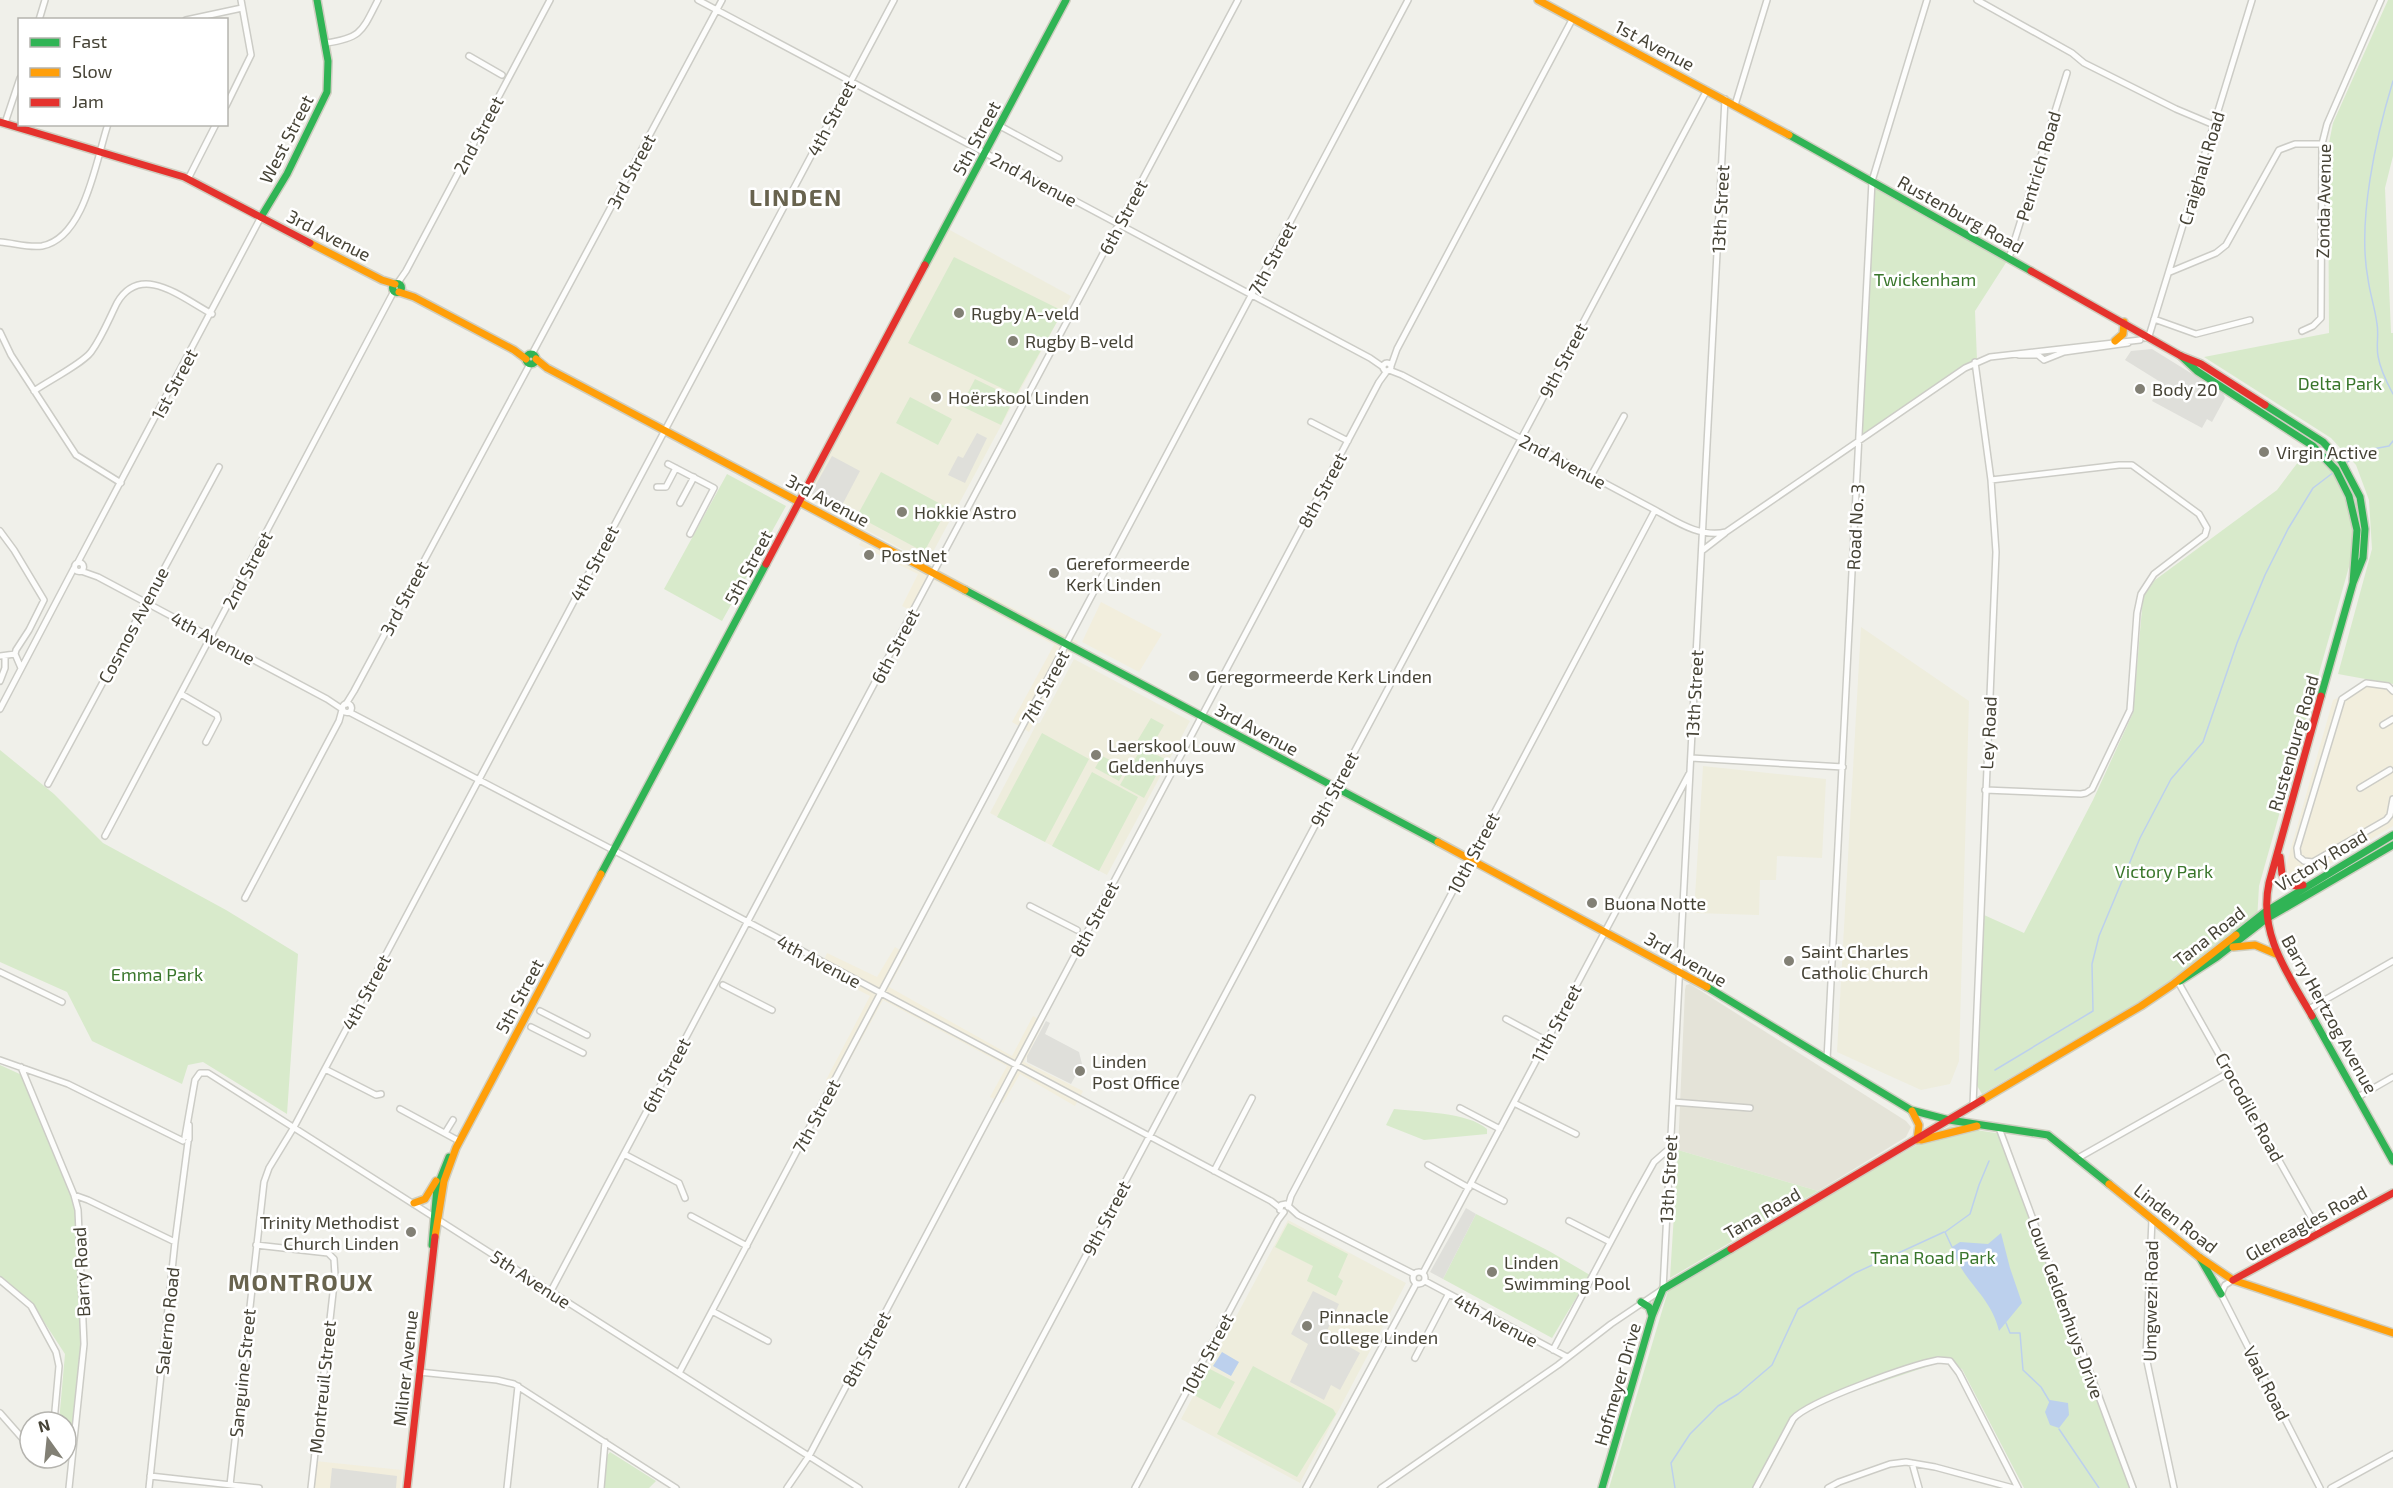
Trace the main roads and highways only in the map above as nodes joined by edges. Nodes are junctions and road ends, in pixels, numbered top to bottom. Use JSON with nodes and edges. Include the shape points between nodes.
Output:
{"nodes":[{"id":1,"x":317,"y":0,"type":"edge"},
{"id":2,"x":1066,"y":0,"type":"edge"},
{"id":3,"x":1539,"y":0,"type":"edge"},
{"id":4,"x":1725,"y":99,"type":"joint"},
{"id":5,"x":3,"y":123,"type":"edge"},
{"id":6,"x":261,"y":217,"type":"junction"},
{"id":7,"x":2124,"y":322,"type":"junction"},
{"id":8,"x":2115,"y":341,"type":"road end"},
{"id":9,"x":2181,"y":356,"type":"junction"},
{"id":10,"x":799,"y":501,"type":"junction"},
{"id":11,"x":2353,"y":583,"type":"junction"},
{"id":12,"x":2393,"y":835,"type":"edge"},
{"id":13,"x":2393,"y":844,"type":"edge"},
{"id":14,"x":2280,"y":848,"type":"junction"},
{"id":15,"x":2311,"y":883,"type":"junction"},
{"id":16,"x":2265,"y":915,"type":"junction"},
{"id":17,"x":2225,"y":951,"type":"junction"},
{"id":18,"x":2277,"y":956,"type":"junction"},
{"id":19,"x":2176,"y":982,"type":"junction"},
{"id":20,"x":1973,"y":1106,"type":"junction"},
{"id":21,"x":1911,"y":1110,"type":"junction"},
{"id":22,"x":1949,"y":1120,"type":"junction"},
{"id":23,"x":1978,"y":1124,"type":"junction"},
{"id":24,"x":1915,"y":1141,"type":"junction"},
{"id":25,"x":458,"y":1144,"type":"junction"},
{"id":26,"x":2393,"y":1161,"type":"edge"},
{"id":27,"x":440,"y":1178,"type":"junction"},
{"id":28,"x":2393,"y":1193,"type":"edge"},
{"id":29,"x":414,"y":1203,"type":"road end"},
{"id":30,"x":436,"y":1217,"type":"junction"},
{"id":31,"x":2199,"y":1257,"type":"junction"},
{"id":32,"x":2233,"y":1280,"type":"junction"},
{"id":33,"x":1663,"y":1289,"type":"joint"},
{"id":34,"x":2222,"y":1294,"type":"road end"},
{"id":35,"x":1641,"y":1302,"type":"road end"},
{"id":36,"x":1652,"y":1316,"type":"junction"},
{"id":37,"x":2393,"y":1333,"type":"edge"},
{"id":38,"x":407,"y":1488,"type":"edge"},
{"id":39,"x":1602,"y":1488,"type":"edge"}],
"edges":[{"from":1,"to":6,"type":"main road","name":"West Street","via":[[329,71],[324,100]]},
{"from":2,"to":10,"type":"main road","name":"5th Street"},
{"from":3,"to":4,"type":"main road","name":"1st Avenue"},
{"from":4,"to":7,"type":"main road","name":"Rustenburg Road"},
{"from":5,"to":6,"type":"main road","name":"3rd Avenue","via":[[160,168]]},
{"from":6,"to":10,"type":"main road","name":"3rd Avenue"},
{"from":7,"to":8,"type":"main road","via":[[2123,334]]},
{"from":7,"to":9,"type":"main road","name":"Rustenburg Road"},
{"from":9,"to":11,"type":"main road","name":"Rustenburg Road","via":[[2196,371],[2313,446],[2340,475],[2357,531]]},
{"from":9,"to":11,"type":"main road","name":"Rustenburg Road","via":[[2201,364],[2317,438],[2335,454],[2360,497],[2365,529],[2363,558]]},
{"from":10,"to":21,"type":"main road","name":"3rd Avenue","via":[[1606,930]]},
{"from":10,"to":25,"type":"main road","name":"5th Street"},
{"from":11,"to":14,"type":"main road","name":"Rustenburg Road"},
{"from":12,"to":15,"type":"main road","name":"Victory Road"},
{"from":13,"to":16,"type":"main road","name":"Victory Road"},
{"from":14,"to":15,"type":"main road","via":[[2280,871],[2285,882],[2297,886]]},
{"from":14,"to":16,"type":"main road","name":"Rustenburg Road","via":[[2267,890]]},
{"from":15,"to":16,"type":"main road","name":"Victory Road"},
{"from":16,"to":17,"type":"main road","name":"Tana Road"},
{"from":16,"to":18,"type":"main road","name":"Barry Hertzog Avenue"},
{"from":16,"to":19,"type":"main road","name":"Tana Road"},
{"from":17,"to":18,"type":"main road","via":[[2254,944]]},
{"from":17,"to":19,"type":"main road","name":"Tana Road"},
{"from":18,"to":26,"type":"main road","name":"Barry Hertzog Avenue"},
{"from":19,"to":20,"type":"main road","name":"Tana Road"},
{"from":20,"to":22,"type":"main road","name":"Tana Road"},
{"from":20,"to":23,"type":"main road","via":[[1970,1116]]},
{"from":21,"to":22,"type":"main road","name":"3rd Avenue"},
{"from":21,"to":24,"type":"main road","via":[[1918,1125]]},
{"from":22,"to":23,"type":"main road","name":"Linden Road"},
{"from":22,"to":24,"type":"main road","name":"Tana Road"},
{"from":23,"to":24,"type":"main road"},
{"from":23,"to":31,"type":"main road","name":"Linden Road","via":[[2044,1133]]},
{"from":24,"to":33,"type":"main road","name":"Tana Road"},
{"from":25,"to":27,"type":"main road","name":"5th Street"},
{"from":25,"to":30,"type":"main road","name":"5th Street"},
{"from":27,"to":29,"type":"main road","via":[[425,1199]]},
{"from":27,"to":30,"type":"main road","name":"5th Street"},
{"from":28,"to":32,"type":"main road","name":"Gleneagles Road"},
{"from":30,"to":38,"type":"main road","name":"Milner Avenue"},
{"from":31,"to":32,"type":"main road","name":"Linden Road"},
{"from":31,"to":34,"type":"main road"},
{"from":32,"to":37,"type":"main road","name":"Linden Road"},
{"from":33,"to":36,"type":"main road","name":"Hofmeyer Drive"},
{"from":35,"to":36,"type":"main road","via":[[1649,1307]]},
{"from":36,"to":39,"type":"main road","name":"Hofmeyer Drive"}]}
